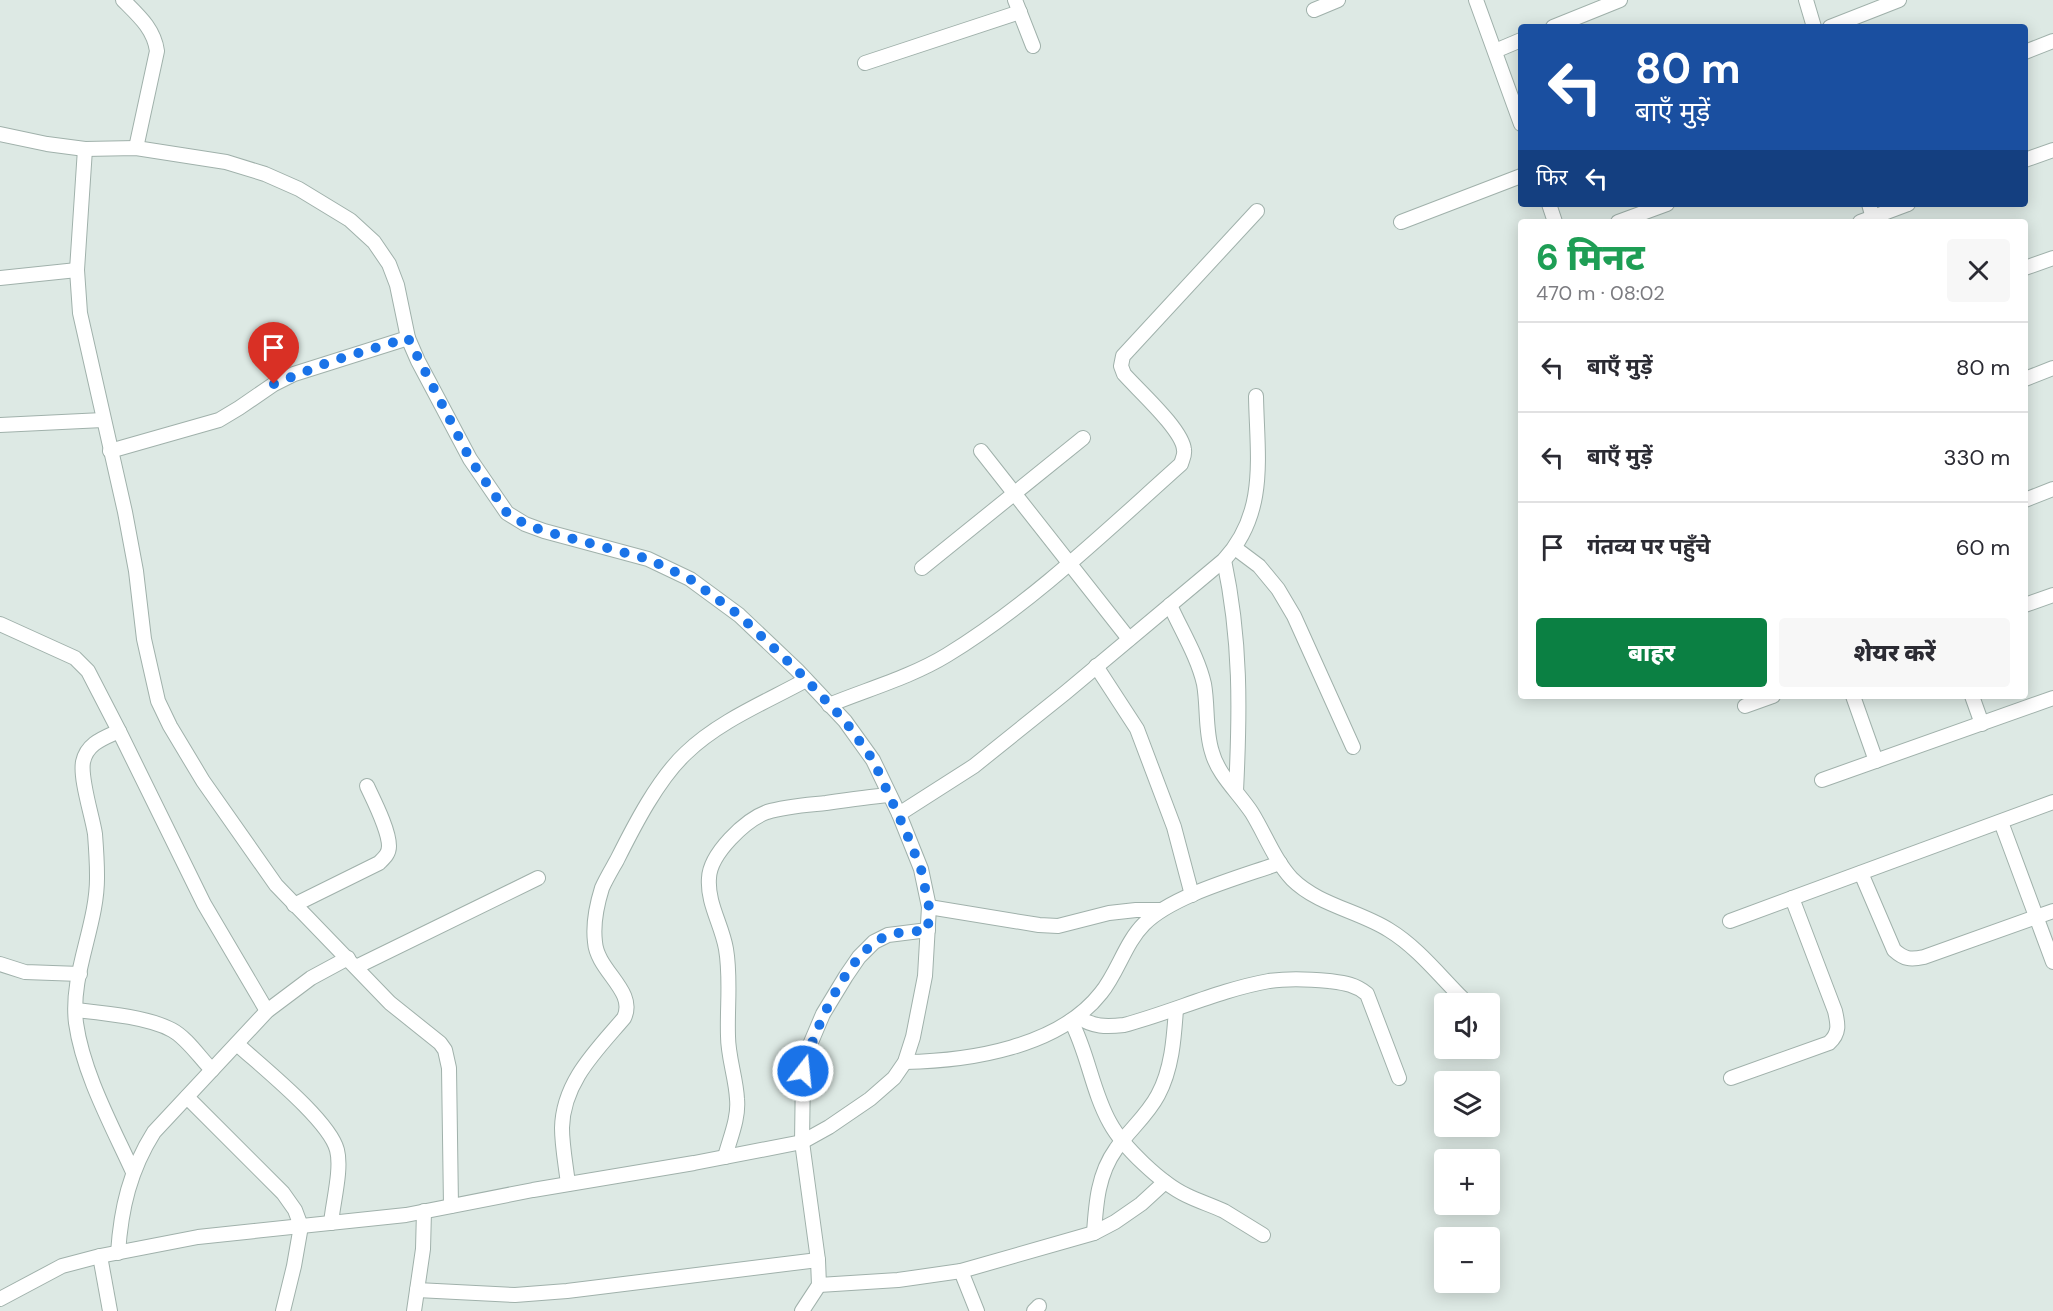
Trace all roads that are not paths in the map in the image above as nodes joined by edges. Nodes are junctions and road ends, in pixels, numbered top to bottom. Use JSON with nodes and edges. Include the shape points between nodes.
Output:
{"nodes":[{"id":1,"x":123,"y":0,"type":"edge"},
{"id":2,"x":1338,"y":0,"type":"edge"},
{"id":3,"x":1476,"y":0,"type":"edge"},
{"id":4,"x":1620,"y":0,"type":"edge"},
{"id":5,"x":1806,"y":0,"type":"edge"},
{"id":6,"x":1899,"y":0,"type":"edge"},
{"id":7,"x":1017,"y":6,"type":"edge"},
{"id":8,"x":1314,"y":10,"type":"dead end"},
{"id":9,"x":1560,"y":24,"type":"edge"},
{"id":10,"x":1813,"y":24,"type":"edge"},
{"id":11,"x":1838,"y":24,"type":"edge"},
{"id":12,"x":1518,"y":41,"type":"edge"},
{"id":13,"x":2053,"y":41,"type":"edge"},
{"id":14,"x":1033,"y":46,"type":"dead end"},
{"id":15,"x":1494,"y":51,"type":"junction"},
{"id":16,"x":2028,"y":51,"type":"edge"},
{"id":17,"x":865,"y":63,"type":"dead end"},
{"id":18,"x":1518,"y":116,"type":"edge"},
{"id":19,"x":0,"y":134,"type":"edge"},
{"id":20,"x":136,"y":148,"type":"junction"},
{"id":21,"x":85,"y":149,"type":"junction"},
{"id":22,"x":2053,"y":150,"type":"edge"},
{"id":23,"x":2028,"y":159,"type":"edge"},
{"id":24,"x":1518,"y":177,"type":"edge"},
{"id":25,"x":1658,"y":207,"type":"edge"},
{"id":26,"x":1898,"y":207,"type":"edge"},
{"id":27,"x":1257,"y":211,"type":"dead end"},
{"id":28,"x":1869,"y":216,"type":"edge"},
{"id":29,"x":1626,"y":219,"type":"edge"},
{"id":30,"x":1401,"y":222,"type":"dead end"},
{"id":31,"x":2053,"y":258,"type":"edge"},
{"id":32,"x":2028,"y":267,"type":"edge"},
{"id":33,"x":77,"y":270,"type":"junction"},
{"id":34,"x":0,"y":278,"type":"edge"},
{"id":35,"x":408,"y":338,"type":"junction"},
{"id":36,"x":2053,"y":368,"type":"edge"},
{"id":37,"x":2028,"y":378,"type":"edge"},
{"id":38,"x":1256,"y":396,"type":"dead end"},
{"id":39,"x":103,"y":420,"type":"junction"},
{"id":40,"x":0,"y":425,"type":"edge"},
{"id":41,"x":1083,"y":438,"type":"dead end"},
{"id":42,"x":110,"y":451,"type":"junction"},
{"id":43,"x":981,"y":451,"type":"dead end"},
{"id":44,"x":2053,"y":489,"type":"edge"},
{"id":45,"x":1015,"y":494,"type":"junction"},
{"id":46,"x":2028,"y":499,"type":"edge"},
{"id":47,"x":1235,"y":548,"type":"junction"},
{"id":48,"x":1224,"y":560,"type":"junction"},
{"id":49,"x":1069,"y":563,"type":"junction"},
{"id":50,"x":922,"y":568,"type":"dead end"},
{"id":51,"x":2053,"y":595,"type":"edge"},
{"id":52,"x":2028,"y":604,"type":"edge"},
{"id":53,"x":1170,"y":605,"type":"junction"},
{"id":54,"x":0,"y":624,"type":"edge"},
{"id":55,"x":1129,"y":639,"type":"junction"},
{"id":56,"x":1096,"y":666,"type":"junction"},
{"id":57,"x":806,"y":680,"type":"junction"},
{"id":58,"x":2053,"y":698,"type":"edge"},
{"id":59,"x":1765,"y":699,"type":"edge"},
{"id":60,"x":1854,"y":699,"type":"edge"},
{"id":61,"x":1973,"y":699,"type":"edge"},
{"id":62,"x":829,"y":705,"type":"junction"},
{"id":63,"x":1745,"y":706,"type":"dead end"},
{"id":64,"x":1982,"y":724,"type":"junction"},
{"id":65,"x":119,"y":731,"type":"junction"},
{"id":66,"x":1353,"y":747,"type":"dead end"},
{"id":67,"x":1876,"y":761,"type":"junction"},
{"id":68,"x":1822,"y":780,"type":"dead end"},
{"id":69,"x":367,"y":786,"type":"dead end"},
{"id":70,"x":1236,"y":791,"type":"junction"},
{"id":71,"x":890,"y":795,"type":"junction"},
{"id":72,"x":2053,"y":802,"type":"edge"},
{"id":73,"x":899,"y":814,"type":"junction"},
{"id":74,"x":2001,"y":822,"type":"junction"},
{"id":75,"x":1280,"y":863,"type":"junction"},
{"id":76,"x":1861,"y":873,"type":"junction"},
{"id":77,"x":537,"y":878,"type":"dead end"},
{"id":78,"x":1192,"y":895,"type":"junction"},
{"id":79,"x":1792,"y":898,"type":"junction"},
{"id":80,"x":294,"y":905,"type":"junction"},
{"id":81,"x":929,"y":907,"type":"junction"},
{"id":82,"x":1161,"y":910,"type":"junction"},
{"id":83,"x":2053,"y":911,"type":"edge"},
{"id":84,"x":2036,"y":917,"type":"junction"},
{"id":85,"x":1730,"y":921,"type":"dead end"},
{"id":86,"x":928,"y":930,"type":"junction"},
{"id":87,"x":352,"y":962,"type":"junction"},
{"id":88,"x":2053,"y":962,"type":"edge"},
{"id":89,"x":0,"y":964,"type":"edge"},
{"id":90,"x":80,"y":974,"type":"junction"},
{"id":91,"x":1457,"y":993,"type":"edge"},
{"id":92,"x":1176,"y":1009,"type":"junction"},
{"id":93,"x":75,"y":1010,"type":"junction"},
{"id":94,"x":267,"y":1011,"type":"junction"},
{"id":95,"x":1074,"y":1019,"type":"junction"},
{"id":96,"x":237,"y":1044,"type":"junction"},
{"id":97,"x":905,"y":1062,"type":"junction"},
{"id":98,"x":212,"y":1070,"type":"junction"},
{"id":99,"x":1399,"y":1078,"type":"dead end"},
{"id":100,"x":1731,"y":1078,"type":"dead end"},
{"id":101,"x":187,"y":1097,"type":"junction"},
{"id":102,"x":802,"y":1142,"type":"junction"},
{"id":103,"x":1122,"y":1142,"type":"junction"},
{"id":104,"x":725,"y":1157,"type":"junction"},
{"id":105,"x":133,"y":1172,"type":"junction"},
{"id":106,"x":1165,"y":1182,"type":"junction"},
{"id":107,"x":568,"y":1184,"type":"junction"},
{"id":108,"x":450,"y":1206,"type":"junction"},
{"id":109,"x":424,"y":1211,"type":"junction"},
{"id":110,"x":331,"y":1223,"type":"junction"},
{"id":111,"x":301,"y":1226,"type":"junction"},
{"id":112,"x":1094,"y":1233,"type":"junction"},
{"id":113,"x":1263,"y":1235,"type":"dead end"},
{"id":114,"x":118,"y":1252,"type":"junction"},
{"id":115,"x":100,"y":1256,"type":"junction"},
{"id":116,"x":818,"y":1260,"type":"junction"},
{"id":117,"x":961,"y":1271,"type":"junction"},
{"id":118,"x":819,"y":1284,"type":"junction"},
{"id":119,"x":417,"y":1290,"type":"junction"},
{"id":120,"x":0,"y":1299,"type":"edge"},
{"id":121,"x":110,"y":1311,"type":"edge"},
{"id":122,"x":283,"y":1311,"type":"edge"},
{"id":123,"x":414,"y":1311,"type":"edge"},
{"id":124,"x":802,"y":1311,"type":"edge"},
{"id":125,"x":977,"y":1311,"type":"edge"}],
"edges":[{"from":1,"to":20,"type":"street","via":[[147,25],[157,51]]},
{"from":2,"to":8,"type":"street"},
{"from":3,"to":15,"type":"street"},
{"from":4,"to":9,"type":"street"},
{"from":5,"to":10,"type":"street"},
{"from":6,"to":11,"type":"street"},
{"from":7,"to":14,"type":"street"},
{"from":7,"to":17,"type":"street"},
{"from":12,"to":15,"type":"street"},
{"from":13,"to":16,"type":"street"},
{"from":15,"to":18,"type":"street"},
{"from":19,"to":21,"type":"street"},
{"from":20,"to":21,"type":"street"},
{"from":20,"to":35,"type":"street","via":[[226,162],[265,174],[350,220],[374,242],[389,264]]},
{"from":21,"to":33,"type":"street"},
{"from":22,"to":23,"type":"street"},
{"from":24,"to":30,"type":"street"},
{"from":25,"to":29,"type":"street"},
{"from":26,"to":28,"type":"street"},
{"from":27,"to":49,"type":"street","via":[[1123,356],[1124,374],[1181,440],[1185,452],[1181,464]]},
{"from":31,"to":32,"type":"street"},
{"from":33,"to":34,"type":"street"},
{"from":33,"to":39,"type":"street","via":[[80,312]]},
{"from":35,"to":42,"type":"street","via":[[294,374],[219,420]]},
{"from":35,"to":57,"type":"street","via":[[470,459],[507,513],[544,531],[648,559],[690,579],[739,615]]},
{"from":36,"to":37,"type":"street"},
{"from":38,"to":47,"type":"street","via":[[1258,484],[1252,515]]},
{"from":39,"to":40,"type":"street"},
{"from":39,"to":42,"type":"street"},
{"from":41,"to":45,"type":"street"},
{"from":42,"to":80,"type":"street","via":[[125,512],[144,639],[158,701],[203,782]]},
{"from":43,"to":45,"type":"street"},
{"from":44,"to":46,"type":"street"},
{"from":45,"to":49,"type":"street"},
{"from":45,"to":50,"type":"street"},
{"from":47,"to":48,"type":"street"},
{"from":47,"to":66,"type":"street","via":[[1259,566],[1278,589]]},
{"from":48,"to":53,"type":"street"},
{"from":48,"to":70,"type":"street","via":[[1237,644],[1240,716]]},
{"from":49,"to":55,"type":"street"},
{"from":49,"to":62,"type":"street","via":[[945,656]]},
{"from":51,"to":52,"type":"street"},
{"from":53,"to":55,"type":"street"},
{"from":53,"to":70,"type":"street","via":[[1203,681],[1212,753]]},
{"from":54,"to":65,"type":"street","via":[[75,658],[87,671]]},
{"from":55,"to":56,"type":"street"},
{"from":56,"to":73,"type":"street","via":[[974,766]]},
{"from":56,"to":78,"type":"street","via":[[1137,729],[1174,827]]},
{"from":57,"to":62,"type":"street"},
{"from":57,"to":107,"type":"street","via":[[720,727],[686,753],[668,774],[632,832],[602,889],[595,922],[598,958],[626,998],[628,1009],[573,1080],[562,1129]]},
{"from":58,"to":64,"type":"street"},
{"from":59,"to":63,"type":"street"},
{"from":60,"to":67,"type":"street"},
{"from":61,"to":64,"type":"street"},
{"from":62,"to":71,"type":"street","via":[[873,760]]},
{"from":64,"to":67,"type":"street"},
{"from":65,"to":90,"type":"street","via":[[94,743],[82,764],[95,834],[97,877]]},
{"from":65,"to":94,"type":"street","via":[[204,904]]},
{"from":67,"to":68,"type":"street"},
{"from":69,"to":80,"type":"street","via":[[386,833],[386,856]]},
{"from":70,"to":75,"type":"street"},
{"from":71,"to":73,"type":"street"},
{"from":71,"to":104,"type":"street","via":[[767,812],[735,834],[716,858],[709,876],[709,895],[727,954],[729,1047],[737,1097]]},
{"from":72,"to":74,"type":"street"},
{"from":73,"to":81,"type":"street","via":[[921,869]]},
{"from":74,"to":76,"type":"street"},
{"from":74,"to":84,"type":"street"},
{"from":75,"to":78,"type":"street"},
{"from":75,"to":91,"type":"street","via":[[1305,889],[1363,916],[1406,942]]},
{"from":76,"to":79,"type":"street"},
{"from":76,"to":84,"type":"street","via":[[1894,950],[1903,958],[1924,957]]},
{"from":77,"to":87,"type":"street"},
{"from":78,"to":82,"type":"street"},
{"from":79,"to":85,"type":"street"},
{"from":79,"to":100,"type":"street","via":[[1839,1027],[1828,1042]]},
{"from":80,"to":87,"type":"street"},
{"from":81,"to":82,"type":"street","via":[[1058,926],[1109,913]]},
{"from":81,"to":86,"type":"street"},
{"from":82,"to":95,"type":"street","via":[[1131,939],[1103,991]]},
{"from":83,"to":84,"type":"street"},
{"from":84,"to":88,"type":"street"},
{"from":86,"to":97,"type":"street","via":[[925,976]]},
{"from":86,"to":102,"type":"street","via":[[888,935],[874,942],[859,957],[823,1014],[803,1071]]},
{"from":87,"to":94,"type":"street","via":[[311,978]]},
{"from":87,"to":108,"type":"street","via":[[390,1003],[446,1050]]},
{"from":89,"to":90,"type":"street","via":[[25,972]]},
{"from":90,"to":93,"type":"street"},
{"from":92,"to":95,"type":"street","via":[[1124,1025],[1103,1027]]},
{"from":92,"to":99,"type":"street","via":[[1272,981],[1348,983],[1367,994]]},
{"from":92,"to":103,"type":"street","via":[[1168,1070],[1159,1093]]},
{"from":93,"to":98,"type":"street","via":[[103,1012],[172,1030]]},
{"from":93,"to":105,"type":"street","via":[[84,1058]]},
{"from":94,"to":96,"type":"street"},
{"from":95,"to":97,"type":"street","via":[[1033,1040],[977,1056]]},
{"from":95,"to":103,"type":"street","via":[[1095,1093]]},
{"from":96,"to":98,"type":"street"},
{"from":96,"to":110,"type":"street","via":[[317,1118],[329,1134],[338,1160]]},
{"from":97,"to":102,"type":"street","via":[[894,1078],[870,1099]]},
{"from":98,"to":101,"type":"street"},
{"from":101,"to":105,"type":"street","via":[[154,1132]]},
{"from":101,"to":111,"type":"street","via":[[283,1193]]},
{"from":102,"to":104,"type":"street"},
{"from":102,"to":116,"type":"street"},
{"from":103,"to":106,"type":"street"},
{"from":103,"to":112,"type":"street","via":[[1102,1176],[1096,1197]]},
{"from":104,"to":107,"type":"street"},
{"from":105,"to":114,"type":"street","via":[[120,1219]]},
{"from":106,"to":112,"type":"street","via":[[1141,1204]]},
{"from":106,"to":113,"type":"street"},
{"from":107,"to":108,"type":"street"},
{"from":108,"to":109,"type":"street"},
{"from":109,"to":110,"type":"street"},
{"from":109,"to":119,"type":"street"},
{"from":110,"to":111,"type":"street"},
{"from":111,"to":114,"type":"street"},
{"from":111,"to":122,"type":"street"},
{"from":112,"to":117,"type":"street"},
{"from":114,"to":115,"type":"street"},
{"from":115,"to":120,"type":"street","via":[[62,1266]]},
{"from":115,"to":121,"type":"street"},
{"from":116,"to":118,"type":"street"},
{"from":116,"to":119,"type":"street","via":[[535,1294]]},
{"from":117,"to":118,"type":"street","via":[[898,1280]]},
{"from":117,"to":125,"type":"street"},
{"from":118,"to":124,"type":"street"},
{"from":119,"to":123,"type":"street"}]}
